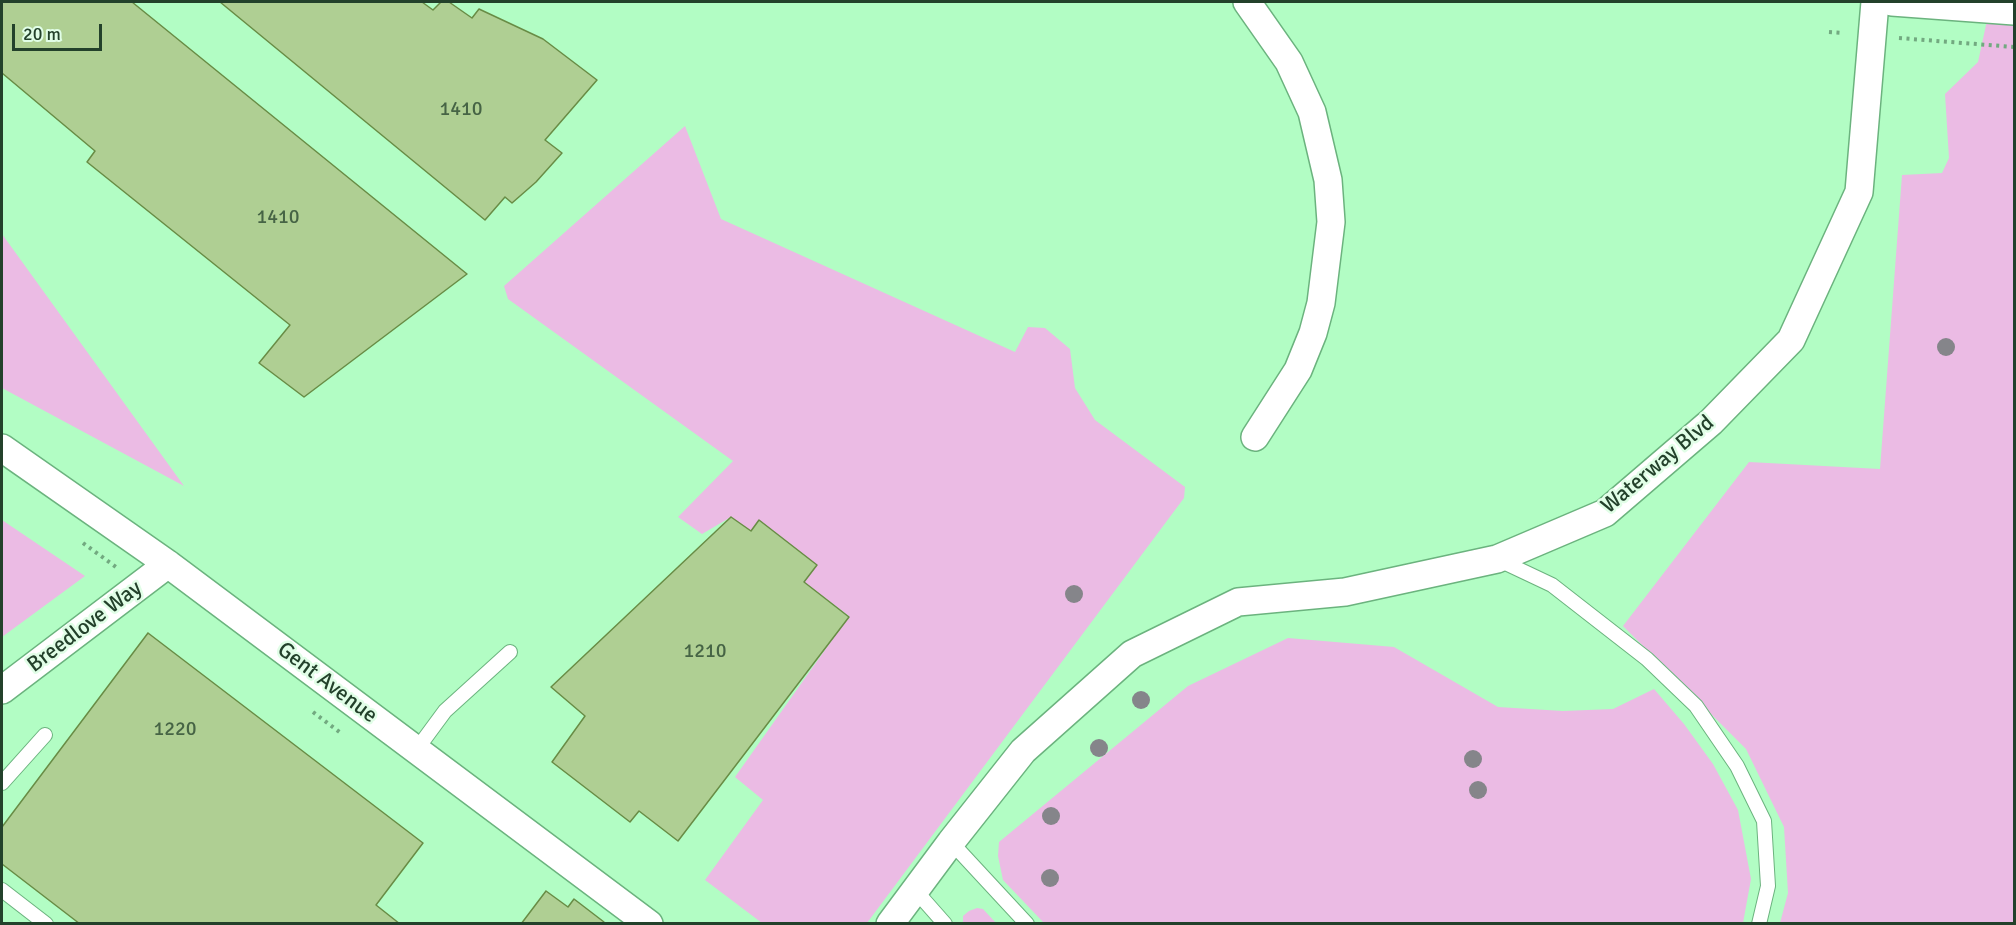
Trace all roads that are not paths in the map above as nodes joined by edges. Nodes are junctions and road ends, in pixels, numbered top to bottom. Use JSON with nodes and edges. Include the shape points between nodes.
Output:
{"nodes":[{"id":1,"x":1247,"y":2,"type":"edge"},
{"id":2,"x":1875,"y":2,"type":"edge"},
{"id":3,"x":1892,"y":2,"type":"edge"},
{"id":4,"x":2014,"y":10,"type":"edge"},
{"id":5,"x":1254,"y":437,"type":"dead end"},
{"id":6,"x":2,"y":448,"type":"edge"},
{"id":7,"x":1497,"y":559,"type":"junction"},
{"id":8,"x":168,"y":564,"type":"junction"},
{"id":9,"x":510,"y":652,"type":"dead end"},
{"id":10,"x":2,"y":690,"type":"edge"},
{"id":11,"x":45,"y":735,"type":"dead end"},
{"id":12,"x":417,"y":749,"type":"junction"},
{"id":13,"x":2,"y":783,"type":"edge"},
{"id":14,"x":951,"y":842,"type":"junction"},
{"id":15,"x":2,"y":890,"type":"edge"},
{"id":16,"x":915,"y":890,"type":"junction"},
{"id":17,"x":46,"y":924,"type":"edge"},
{"id":18,"x":649,"y":924,"type":"edge"},
{"id":19,"x":890,"y":924,"type":"edge"},
{"id":20,"x":945,"y":924,"type":"edge"},
{"id":21,"x":1027,"y":924,"type":"edge"},
{"id":22,"x":1759,"y":924,"type":"edge"}],
"edges":[{"from":1,"to":5,"type":"street","via":[[1289,62],[1312,112],[1328,180],[1331,222],[1321,303],[1312,333],[1298,370]]},
{"from":2,"to":7,"type":"street","name":"Waterway Blvd","via":[[1859,192],[1791,340],[1711,422],[1605,513]]},
{"from":3,"to":4,"type":"street"},
{"from":6,"to":8,"type":"street","name":"Gent Avenue"},
{"from":7,"to":14,"type":"street","name":"Waterway Blvd","via":[[1345,592],[1238,602],[1132,654],[1023,751]]},
{"from":7,"to":22,"type":"lane","via":[[1552,585],[1647,659],[1696,706],[1737,766],[1764,821],[1768,886]]},
{"from":8,"to":10,"type":"street","name":"Breedlove Way"},
{"from":8,"to":12,"type":"street","name":"Gent Avenue"},
{"from":9,"to":12,"type":"lane","via":[[445,711]]},
{"from":11,"to":13,"type":"lane"},
{"from":12,"to":18,"type":"street","name":"Gent Avenue"},
{"from":14,"to":16,"type":"street","name":"Waterway Blvd"},
{"from":14,"to":21,"type":"lane"},
{"from":15,"to":17,"type":"lane"},
{"from":16,"to":19,"type":"street","name":"Waterway Blvd"},
{"from":16,"to":20,"type":"lane"}]}
